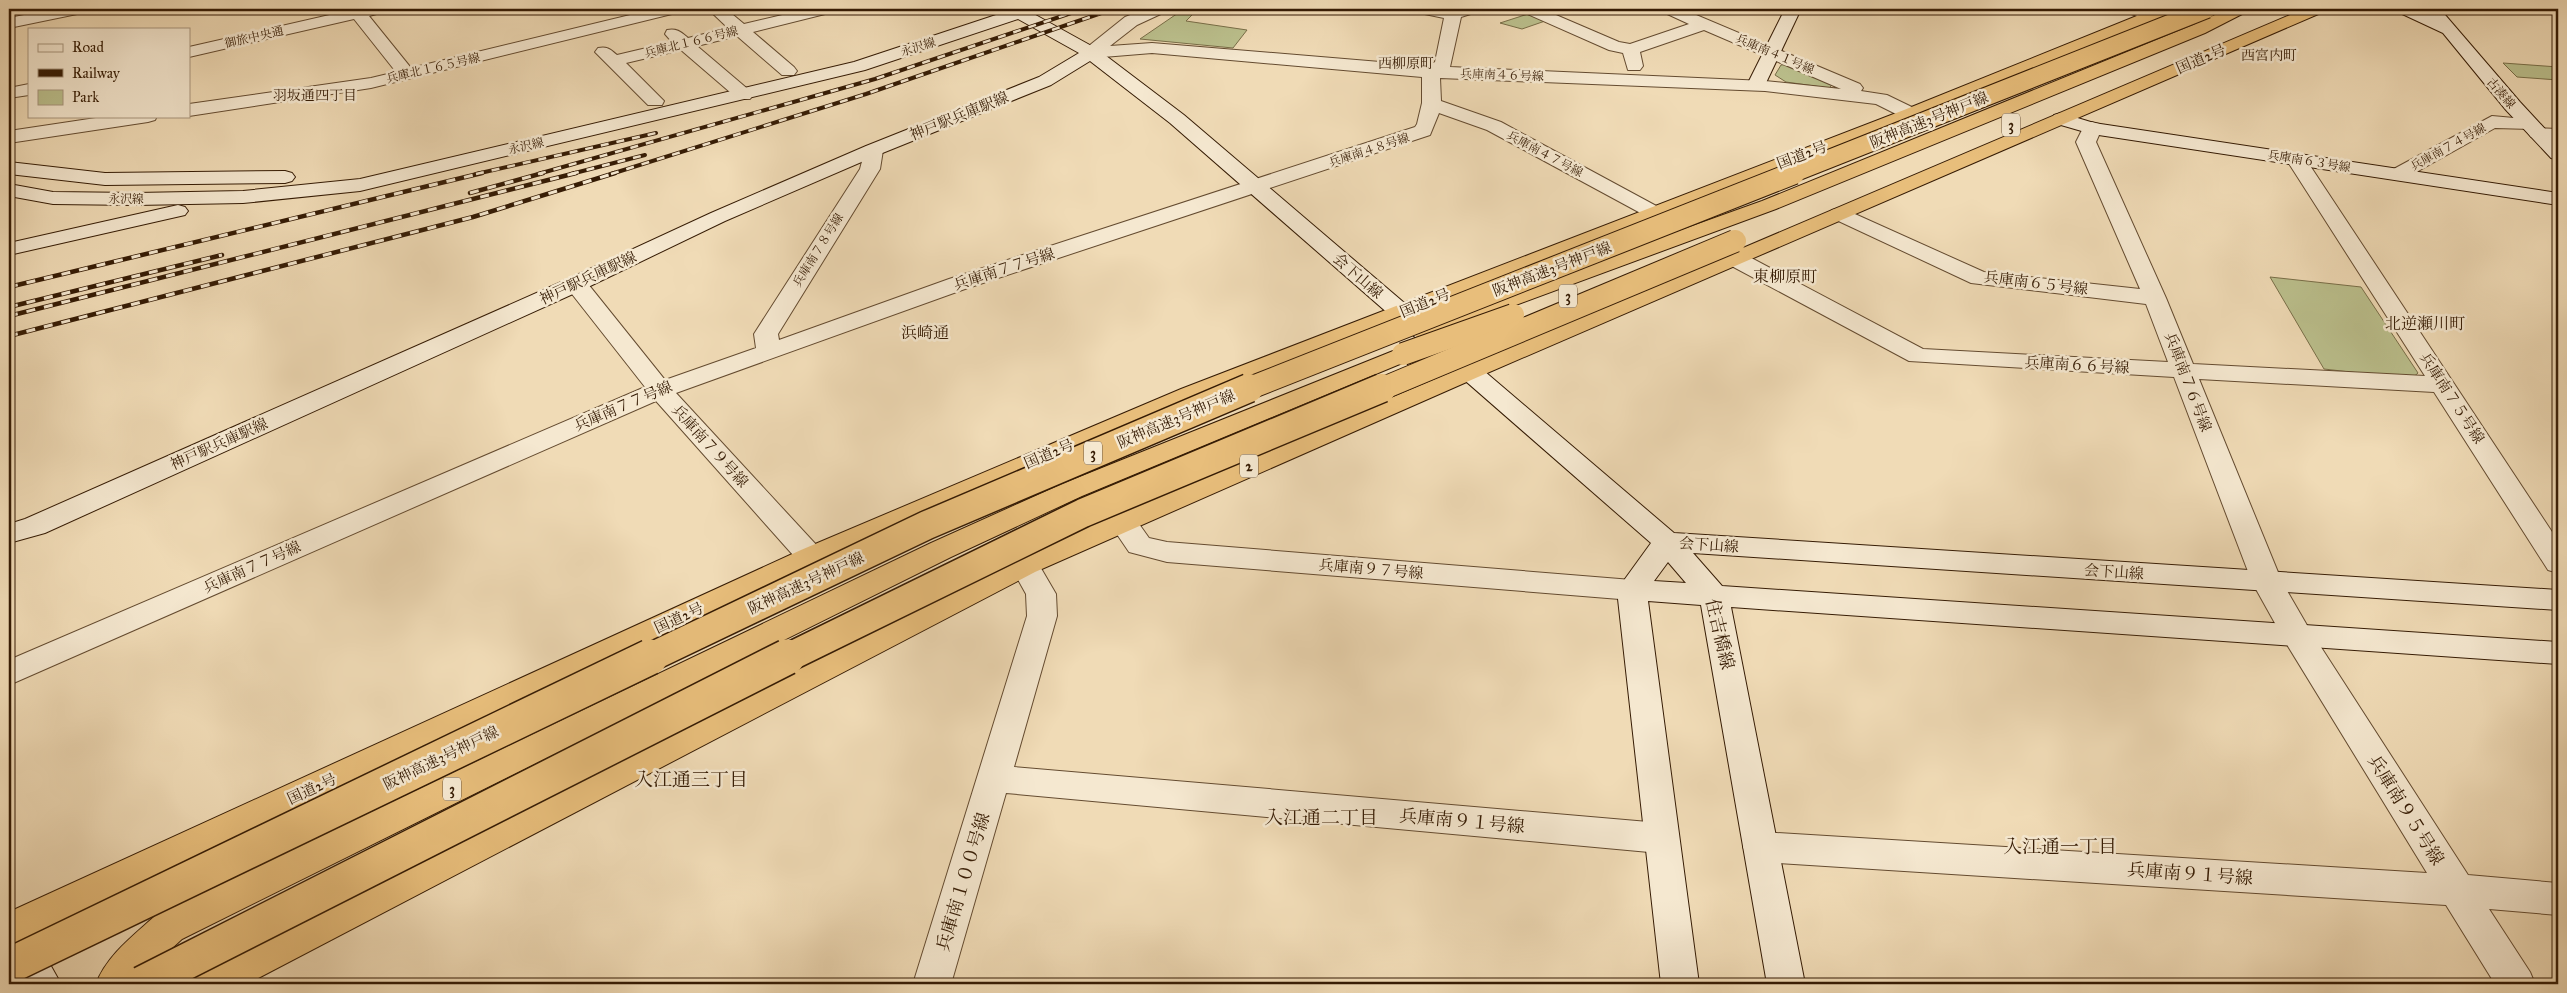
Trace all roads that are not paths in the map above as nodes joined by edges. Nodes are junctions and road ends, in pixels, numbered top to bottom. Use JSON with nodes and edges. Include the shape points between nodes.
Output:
{"nodes":[{"id":1,"x":78,"y":9,"type":"edge"},
{"id":2,"x":378,"y":9,"type":"edge"},
{"id":3,"x":674,"y":9,"type":"edge"},
{"id":4,"x":716,"y":9,"type":"edge"},
{"id":5,"x":827,"y":9,"type":"edge"},
{"id":6,"x":990,"y":9,"type":"edge"},
{"id":7,"x":1159,"y":9,"type":"edge"},
{"id":8,"x":1421,"y":9,"type":"edge"},
{"id":9,"x":1471,"y":9,"type":"edge"},
{"id":10,"x":1529,"y":9,"type":"edge"},
{"id":11,"x":1669,"y":9,"type":"edge"},
{"id":12,"x":1795,"y":9,"type":"edge"},
{"id":13,"x":2207,"y":9,"type":"edge"},
{"id":14,"x":2240,"y":9,"type":"edge"},
{"id":15,"x":2288,"y":9,"type":"edge"},
{"id":16,"x":2317,"y":9,"type":"edge"},
{"id":17,"x":2404,"y":9,"type":"edge"},
{"id":18,"x":2431,"y":9,"type":"edge"},
{"id":19,"x":1017,"y":10,"type":"edge"},
{"id":20,"x":356,"y":11,"type":"edge"},
{"id":21,"x":2149,"y":11,"type":"edge"},
{"id":22,"x":648,"y":12,"type":"edge"},
{"id":23,"x":1453,"y":14,"type":"junction"},
{"id":24,"x":9,"y":23,"type":"edge"},
{"id":25,"x":1705,"y":24,"type":"junction"},
{"id":26,"x":741,"y":30,"type":"junction"},
{"id":27,"x":2446,"y":30,"type":"junction"},
{"id":28,"x":583,"y":31,"type":"junction"},
{"id":29,"x":684,"y":44,"type":"junction"},
{"id":30,"x":1631,"y":49,"type":"junction"},
{"id":31,"x":190,"y":52,"type":"edge"},
{"id":32,"x":1090,"y":53,"type":"junction"},
{"id":33,"x":1774,"y":53,"type":"junction"},
{"id":34,"x":613,"y":61,"type":"junction"},
{"id":35,"x":788,"y":71,"type":"junction"},
{"id":36,"x":1431,"y":72,"type":"junction"},
{"id":37,"x":408,"y":75,"type":"junction"},
{"id":38,"x":1636,"y":80,"type":"junction"},
{"id":39,"x":1756,"y":85,"type":"junction"},
{"id":40,"x":28,"y":89,"type":"edge"},
{"id":41,"x":737,"y":90,"type":"junction"},
{"id":42,"x":9,"y":93,"type":"edge"},
{"id":43,"x":1880,"y":99,"type":"junction"},
{"id":44,"x":654,"y":101,"type":"junction"},
{"id":45,"x":1432,"y":104,"type":"junction"},
{"id":46,"x":190,"y":110,"type":"edge"},
{"id":47,"x":1911,"y":114,"type":"junction"},
{"id":48,"x":135,"y":118,"type":"edge"},
{"id":49,"x":2061,"y":119,"type":"junction"},
{"id":50,"x":2092,"y":128,"type":"junction"},
{"id":51,"x":2534,"y":128,"type":"junction"},
{"id":52,"x":2558,"y":135,"type":"edge"},
{"id":53,"x":9,"y":137,"type":"edge"},
{"id":54,"x":873,"y":150,"type":"junction"},
{"id":55,"x":2558,"y":154,"type":"edge"},
{"id":56,"x":2296,"y":159,"type":"junction"},
{"id":57,"x":16,"y":169,"type":"edge"},
{"id":58,"x":2397,"y":174,"type":"junction"},
{"id":59,"x":1256,"y":187,"type":"junction"},
{"id":60,"x":9,"y":190,"type":"edge"},
{"id":61,"x":243,"y":197,"type":"junction"},
{"id":62,"x":136,"y":199,"type":"junction"},
{"id":63,"x":2558,"y":199,"type":"edge"},
{"id":64,"x":1653,"y":212,"type":"junction"},
{"id":65,"x":1840,"y":214,"type":"junction"},
{"id":66,"x":102,"y":227,"type":"junction"},
{"id":67,"x":9,"y":249,"type":"edge"},
{"id":68,"x":1734,"y":250,"type":"junction"},
{"id":69,"x":576,"y":284,"type":"junction"},
{"id":70,"x":2155,"y":298,"type":"junction"},
{"id":71,"x":1400,"y":313,"type":"junction"},
{"id":72,"x":1426,"y":334,"type":"junction"},
{"id":73,"x":768,"y":350,"type":"junction"},
{"id":74,"x":2183,"y":371,"type":"junction"},
{"id":75,"x":1469,"y":372,"type":"junction"},
{"id":76,"x":2444,"y":385,"type":"junction"},
{"id":77,"x":660,"y":390,"type":"junction"},
{"id":78,"x":1122,"y":521,"type":"junction"},
{"id":79,"x":9,"y":534,"type":"edge"},
{"id":80,"x":1667,"y":542,"type":"junction"},
{"id":81,"x":811,"y":557,"type":"junction"},
{"id":82,"x":2558,"y":563,"type":"edge"},
{"id":83,"x":1026,"y":565,"type":"junction"},
{"id":84,"x":2267,"y":582,"type":"junction"},
{"id":85,"x":1632,"y":590,"type":"junction"},
{"id":86,"x":1714,"y":596,"type":"junction"},
{"id":87,"x":2558,"y":600,"type":"edge"},
{"id":88,"x":2297,"y":635,"type":"junction"},
{"id":89,"x":2558,"y":653,"type":"edge"},
{"id":90,"x":9,"y":673,"type":"edge"},
{"id":91,"x":994,"y":779,"type":"junction"},
{"id":92,"x":1660,"y":838,"type":"junction"},
{"id":93,"x":1761,"y":847,"type":"junction"},
{"id":94,"x":2456,"y":890,"type":"junction"},
{"id":95,"x":2558,"y":899,"type":"edge"},
{"id":96,"x":9,"y":926,"type":"edge"},
{"id":97,"x":9,"y":930,"type":"edge"},
{"id":98,"x":9,"y":966,"type":"edge"},
{"id":99,"x":42,"y":984,"type":"edge"},
{"id":100,"x":115,"y":984,"type":"edge"},
{"id":101,"x":142,"y":984,"type":"edge"},
{"id":102,"x":210,"y":984,"type":"edge"},
{"id":103,"x":932,"y":984,"type":"edge"},
{"id":104,"x":1680,"y":984,"type":"edge"},
{"id":105,"x":1786,"y":984,"type":"edge"},
{"id":106,"x":2516,"y":984,"type":"edge"}],
"edges":[{"from":1,"to":24,"type":"street"},
{"from":2,"to":20,"type":"street","name":"御旅中央通"},
{"from":3,"to":22,"type":"street","name":"兵庫北１６５号線"},
{"from":4,"to":26,"type":"street"},
{"from":5,"to":26,"type":"street","name":"兵庫北１６６号線"},
{"from":6,"to":35,"type":"street","name":"永沢線","via":[[963,20]]},
{"from":7,"to":32,"type":"street","name":"神戸駅兵庫駅線","via":[[1131,20]]},
{"from":8,"to":23,"type":"street"},
{"from":9,"to":23,"type":"street"},
{"from":10,"to":30,"type":"street","via":[[1615,46]]},
{"from":11,"to":25,"type":"street","name":"兵庫南４１号線"},
{"from":12,"to":33,"type":"street"},
{"from":13,"to":98,"type":"highway","name":"阪神高速3号神戸線","number":"3","bridge":true,"via":[[1242,391],[1055,469],[779,595]]},
{"from":14,"to":72,"type":"highway","number":"3","via":[[2199,29],[1769,205],[1505,301]]},
{"from":15,"to":68,"type":"highway","number":"3"},
{"from":16,"to":49,"type":"highway","name":"国道2号","number":"2"},
{"from":17,"to":27,"type":"street","name":"古湊線"},
{"from":18,"to":27,"type":"street","name":"古湊線","via":[[2441,18]]},
{"from":19,"to":32,"type":"street","name":"会下山線"},
{"from":19,"to":41,"type":"street","name":"永沢線","via":[[978,28],[860,66]]},
{"from":20,"to":31,"type":"street","name":"御旅中央通"},
{"from":20,"to":37,"type":"street"},
{"from":21,"to":47,"type":"highway","name":"国道2号"},
{"from":22,"to":28,"type":"street","name":"兵庫北１６５号線"},
{"from":22,"to":29,"type":"street"},
{"from":23,"to":36,"type":"street","via":[[1443,65]]},
{"from":25,"to":30,"type":"street"},
{"from":25,"to":33,"type":"street","name":"兵庫南４１号線"},
{"from":26,"to":29,"type":"street","name":"兵庫北１６６号線"},
{"from":26,"to":35,"type":"street"},
{"from":27,"to":51,"type":"street","name":"古湊線"},
{"from":28,"to":34,"type":"street"},
{"from":28,"to":37,"type":"street","name":"兵庫北１６５号線"},
{"from":29,"to":34,"type":"street","name":"兵庫北１６６号線"},
{"from":29,"to":41,"type":"street"},
{"from":30,"to":38,"type":"street"},
{"from":32,"to":36,"type":"street","name":"兵庫南４６号線","via":[[1152,48]]},
{"from":32,"to":54,"type":"street","name":"神戸駅兵庫駅線","via":[[1045,81]]},
{"from":32,"to":59,"type":"street","name":"会下山線","via":[[1177,119]]},
{"from":33,"to":39,"type":"street"},
{"from":33,"to":43,"type":"street","name":"兵庫南４１号線"},
{"from":34,"to":44,"type":"street"},
{"from":35,"to":41,"type":"street","name":"永沢線"},
{"from":36,"to":38,"type":"street","name":"兵庫南４６号線"},
{"from":36,"to":45,"type":"street","name":"兵庫南４８号線"},
{"from":37,"to":46,"type":"street","name":"兵庫北１６５号線"},
{"from":38,"to":39,"type":"street","name":"兵庫南４６号線"},
{"from":39,"to":43,"type":"street","name":"兵庫南４６号線"},
{"from":40,"to":42,"type":"street"},
{"from":41,"to":44,"type":"street","name":"永沢線"},
{"from":41,"to":61,"type":"street","name":"永沢線","via":[[360,185]]},
{"from":43,"to":47,"type":"street","name":"兵庫南４６号線"},
{"from":44,"to":57,"type":"street","name":"永沢線","via":[[411,160],[327,176],[105,179]]},
{"from":45,"to":59,"type":"street","name":"兵庫南４８号線","via":[[1429,122],[1423,131]]},
{"from":45,"to":64,"type":"street","name":"兵庫南４７号線","via":[[1494,126]]},
{"from":47,"to":64,"type":"highway","name":"国道2号"},
{"from":48,"to":53,"type":"street"},
{"from":49,"to":50,"type":"street","name":"兵庫南６３号線"},
{"from":49,"to":65,"type":"highway","name":"国道2号","number":"2"},
{"from":50,"to":56,"type":"street","name":"兵庫南６３号線"},
{"from":50,"to":70,"type":"street","name":"兵庫南７６号線","via":[[2086,142]]},
{"from":51,"to":52,"type":"street","name":"兵庫南７４号線"},
{"from":51,"to":55,"type":"street","name":"古湊線"},
{"from":51,"to":58,"type":"street","name":"兵庫南７４号線","via":[[2492,122]]},
{"from":54,"to":69,"type":"street","name":"神戸駅兵庫駅線","via":[[718,217]]},
{"from":54,"to":73,"type":"street","name":"兵庫南７８号線","via":[[870,168],[766,334]]},
{"from":56,"to":58,"type":"street","name":"兵庫南６３号線"},
{"from":56,"to":76,"type":"street","name":"兵庫南７５号線"},
{"from":57,"to":62,"type":"street","via":[[52,183],[138,192],[140,196]]},
{"from":58,"to":63,"type":"street","name":"兵庫南６３号線"},
{"from":59,"to":71,"type":"street","name":"会下山線"},
{"from":59,"to":73,"type":"street","name":"兵庫南７７号線","via":[[957,284]]},
{"from":60,"to":62,"type":"street","name":"永沢線","via":[[53,198]]},
{"from":61,"to":62,"type":"street","name":"永沢線"},
{"from":61,"to":66,"type":"street"},
{"from":62,"to":66,"type":"street"},
{"from":64,"to":71,"type":"highway","name":"国道2号"},
{"from":65,"to":68,"type":"highway","name":"国道2号","number":"2"},
{"from":65,"to":70,"type":"street","name":"兵庫南６５号線","via":[[1979,278]]},
{"from":66,"to":67,"type":"street"},
{"from":68,"to":74,"type":"street","name":"兵庫南６６号線","via":[[1918,356]]},
{"from":68,"to":75,"type":"highway","name":"国道2号","number":"2"},
{"from":68,"to":100,"type":"highway","number":"3","bridge":true,"via":[[1403,354],[1072,490],[941,550],[169,927],[131,962]]},
{"from":68,"to":101,"type":"highway","number":"3","bridge":true,"via":[[1083,513],[593,754]]},
{"from":69,"to":77,"type":"street","name":"兵庫南７９号線"},
{"from":69,"to":79,"type":"street","name":"神戸駅兵庫駅線","via":[[35,526]]},
{"from":70,"to":74,"type":"street","name":"兵庫南７６号線"},
{"from":71,"to":72,"type":"street","name":"会下山線"},
{"from":71,"to":81,"type":"highway","name":"国道2号","via":[[1190,394]]},
{"from":72,"to":75,"type":"street","name":"会下山線"},
{"from":73,"to":77,"type":"street","name":"兵庫南７７号線"},
{"from":74,"to":76,"type":"street","name":"兵庫南６６号線"},
{"from":74,"to":84,"type":"street","name":"兵庫南７６号線"},
{"from":75,"to":78,"type":"highway","name":"国道2号","number":"2"},
{"from":75,"to":80,"type":"street","name":"会下山線"},
{"from":76,"to":82,"type":"street","name":"兵庫南７５号線"},
{"from":77,"to":81,"type":"street","name":"兵庫南７９号線"},
{"from":77,"to":90,"type":"street","name":"兵庫南７７号線"},
{"from":78,"to":83,"type":"highway","name":"国道2号","number":"2"},
{"from":78,"to":85,"type":"street","name":"兵庫南９７号線","via":[[1140,544],[1167,552]]},
{"from":80,"to":84,"type":"street","name":"会下山線"},
{"from":80,"to":85,"type":"street"},
{"from":80,"to":86,"type":"street","name":"住吉橋線"},
{"from":81,"to":97,"type":"highway","name":"国道2号"},
{"from":83,"to":91,"type":"street","name":"兵庫南１００号線","via":[[1041,594],[1042,616]]},
{"from":83,"to":102,"type":"highway","name":"国道2号","number":"2"},
{"from":84,"to":87,"type":"street","name":"会下山線"},
{"from":84,"to":88,"type":"street","name":"兵庫南７６号線"},
{"from":85,"to":86,"type":"street","name":"兵庫南９７号線"},
{"from":85,"to":92,"type":"street"},
{"from":86,"to":88,"type":"street"},
{"from":86,"to":93,"type":"street","name":"住吉橋線"},
{"from":88,"to":89,"type":"street"},
{"from":88,"to":94,"type":"street","name":"兵庫南９５号線"},
{"from":91,"to":92,"type":"street","name":"兵庫南９１号線"},
{"from":91,"to":103,"type":"street","name":"兵庫南１００号線"},
{"from":92,"to":104,"type":"street"},
{"from":93,"to":94,"type":"street","name":"兵庫南９１号線"},
{"from":93,"to":105,"type":"street","name":"住吉橋線"},
{"from":94,"to":95,"type":"street","name":"兵庫南９１号線"},
{"from":94,"to":106,"type":"street","name":"兵庫南９５号線"},
{"from":96,"to":97,"type":"street"},
{"from":97,"to":99,"type":"street"}]}
